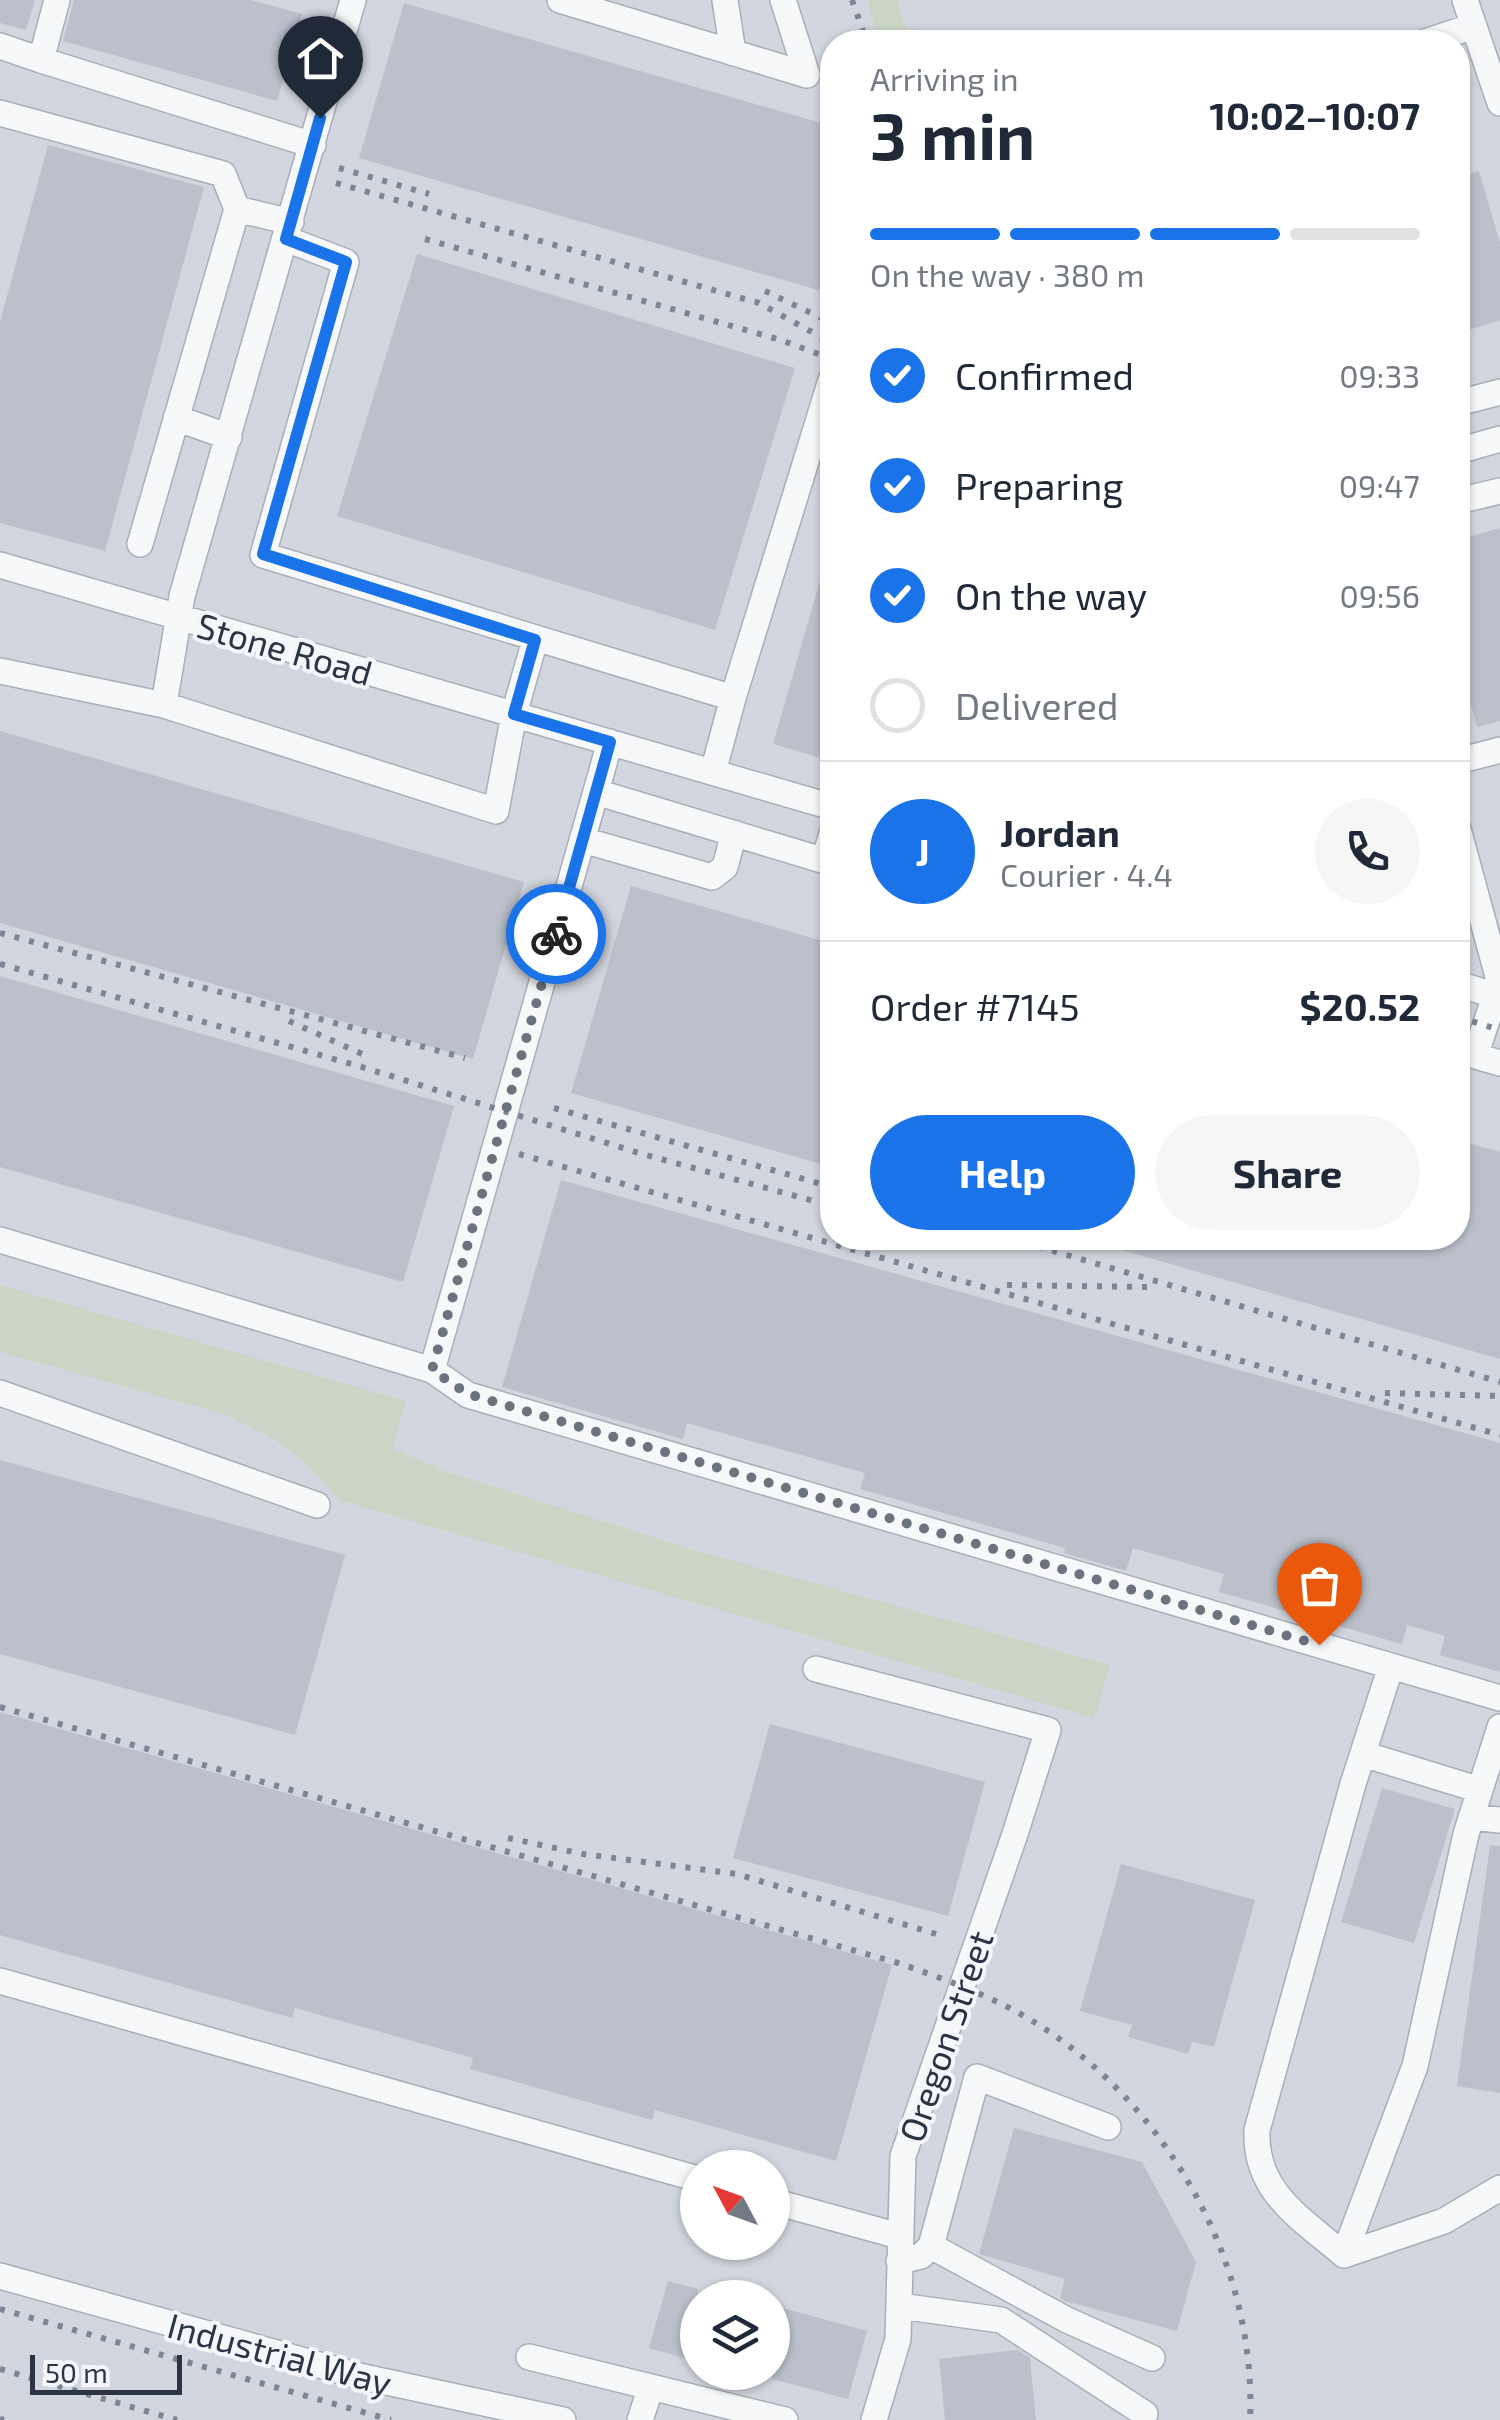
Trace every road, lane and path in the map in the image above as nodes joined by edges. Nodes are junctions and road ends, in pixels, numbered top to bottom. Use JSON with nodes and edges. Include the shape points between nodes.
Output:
{"nodes":[{"id":1,"x":57,"y":0,"type":"edge"},
{"id":2,"x":353,"y":0,"type":"edge"},
{"id":3,"x":560,"y":0,"type":"edge"},
{"id":4,"x":725,"y":0,"type":"edge"},
{"id":5,"x":784,"y":0,"type":"edge"},
{"id":6,"x":1465,"y":0,"type":"edge"},
{"id":7,"x":1474,"y":26,"type":"junction"},
{"id":8,"x":1462,"y":30,"type":"edge"},
{"id":9,"x":0,"y":46,"type":"edge"},
{"id":10,"x":732,"y":52,"type":"junction"},
{"id":11,"x":41,"y":60,"type":"junction"},
{"id":12,"x":1500,"y":103,"type":"edge"},
{"id":13,"x":0,"y":113,"type":"edge"},
{"id":14,"x":313,"y":145,"type":"junction"},
{"id":15,"x":237,"y":209,"type":"junction"},
{"id":16,"x":288,"y":230,"type":"junction"},
{"id":17,"x":1500,"y":392,"type":"edge"},
{"id":18,"x":1470,"y":400,"type":"edge"},
{"id":19,"x":820,"y":415,"type":"edge"},
{"id":20,"x":176,"y":418,"type":"junction"},
{"id":21,"x":229,"y":436,"type":"junction"},
{"id":22,"x":1500,"y":439,"type":"edge"},
{"id":23,"x":1470,"y":447,"type":"edge"},
{"id":24,"x":1500,"y":491,"type":"edge"},
{"id":25,"x":1470,"y":498,"type":"edge"},
{"id":26,"x":140,"y":544,"type":"dead end"},
{"id":27,"x":0,"y":565,"type":"edge"},
{"id":28,"x":181,"y":618,"type":"junction"},
{"id":29,"x":535,"y":640,"type":"junction"},
{"id":30,"x":0,"y":671,"type":"edge"},
{"id":31,"x":732,"y":698,"type":"junction"},
{"id":32,"x":164,"y":706,"type":"junction"},
{"id":33,"x":514,"y":714,"type":"junction"},
{"id":34,"x":610,"y":742,"type":"junction"},
{"id":35,"x":1500,"y":750,"type":"edge"},
{"id":36,"x":1470,"y":758,"type":"edge"},
{"id":37,"x":713,"y":772,"type":"junction"},
{"id":38,"x":596,"y":792,"type":"junction"},
{"id":39,"x":820,"y":803,"type":"edge"},
{"id":40,"x":734,"y":833,"type":"junction"},
{"id":41,"x":583,"y":840,"type":"junction"},
{"id":42,"x":820,"y":860,"type":"edge"},
{"id":43,"x":1470,"y":877,"type":"edge"},
{"id":44,"x":1470,"y":986,"type":"edge"},
{"id":45,"x":1498,"y":992,"type":"edge"},
{"id":46,"x":1478,"y":1057,"type":"edge"},
{"id":47,"x":0,"y":1240,"type":"edge"},
{"id":48,"x":440,"y":1377,"type":"junction"},
{"id":49,"x":0,"y":1393,"type":"edge"},
{"id":50,"x":316,"y":1505,"type":"dead end"},
{"id":51,"x":1391,"y":1666,"type":"junction"},
{"id":52,"x":816,"y":1669,"type":"dead end"},
{"id":53,"x":1500,"y":1698,"type":"edge"},
{"id":54,"x":1500,"y":1726,"type":"edge"},
{"id":55,"x":1363,"y":1754,"type":"junction"},
{"id":56,"x":1480,"y":1790,"type":"junction"},
{"id":57,"x":1471,"y":1817,"type":"junction"},
{"id":58,"x":1500,"y":1820,"type":"edge"},
{"id":59,"x":0,"y":1981,"type":"edge"},
{"id":60,"x":934,"y":2065,"type":"junction"},
{"id":61,"x":977,"y":2078,"type":"junction"},
{"id":62,"x":1108,"y":2127,"type":"dead end"},
{"id":63,"x":680,"y":2174,"type":"edge"},
{"id":64,"x":1500,"y":2188,"type":"edge"},
{"id":65,"x":790,"y":2207,"type":"edge"},
{"id":66,"x":931,"y":2246,"type":"junction"},
{"id":67,"x":899,"y":2249,"type":"junction"},
{"id":68,"x":1344,"y":2255,"type":"junction"},
{"id":69,"x":0,"y":2276,"type":"edge"},
{"id":70,"x":900,"y":2306,"type":"junction"},
{"id":71,"x":529,"y":2358,"type":"dead end"},
{"id":72,"x":1152,"y":2358,"type":"dead end"},
{"id":73,"x":651,"y":2387,"type":"junction"},
{"id":74,"x":1145,"y":2414,"type":"dead end"},
{"id":75,"x":563,"y":2420,"type":"edge"},
{"id":76,"x":640,"y":2420,"type":"edge"},
{"id":77,"x":784,"y":2420,"type":"edge"},
{"id":78,"x":874,"y":2420,"type":"edge"}],
"edges":[{"from":1,"to":11,"type":"street"},
{"from":2,"to":14,"type":"street","name":"Stone Road"},
{"from":3,"to":10,"type":"street"},
{"from":4,"to":10,"type":"street"},
{"from":5,"to":10,"type":"street","via":[[806,76]]},
{"from":6,"to":7,"type":"street"},
{"from":7,"to":8,"type":"street"},
{"from":7,"to":12,"type":"street"},
{"from":9,"to":11,"type":"street"},
{"from":11,"to":14,"type":"street"},
{"from":13,"to":15,"type":"street","via":[[223,174]]},
{"from":14,"to":16,"type":"street","name":"Stone Road"},
{"from":15,"to":16,"type":"street"},
{"from":15,"to":20,"type":"street"},
{"from":16,"to":21,"type":"street","name":"Stone Road"},
{"from":16,"to":29,"type":"street","via":[[346,262],[263,554]]},
{"from":17,"to":18,"type":"street"},
{"from":19,"to":31,"type":"street"},
{"from":20,"to":21,"type":"street"},
{"from":20,"to":26,"type":"street"},
{"from":21,"to":28,"type":"street","name":"Stone Road"},
{"from":22,"to":23,"type":"street"},
{"from":24,"to":25,"type":"street"},
{"from":27,"to":28,"type":"street"},
{"from":28,"to":32,"type":"street"},
{"from":28,"to":33,"type":"street","name":"Stone Road"},
{"from":29,"to":31,"type":"street"},
{"from":29,"to":33,"type":"street"},
{"from":30,"to":32,"type":"street"},
{"from":31,"to":37,"type":"street"},
{"from":32,"to":33,"type":"street","via":[[496,811]]},
{"from":33,"to":34,"type":"street","name":"Stone Road"},
{"from":34,"to":37,"type":"street","name":"Stone Road"},
{"from":34,"to":38,"type":"street"},
{"from":35,"to":36,"type":"street"},
{"from":37,"to":39,"type":"street","name":"Stone Road"},
{"from":38,"to":40,"type":"street"},
{"from":38,"to":41,"type":"street"},
{"from":40,"to":41,"type":"street","via":[[725,866],[712,878]]},
{"from":40,"to":42,"type":"street"},
{"from":41,"to":48,"type":"street"},
{"from":43,"to":45,"type":"street"},
{"from":44,"to":45,"type":"street"},
{"from":45,"to":46,"type":"street"},
{"from":47,"to":48,"type":"street"},
{"from":48,"to":51,"type":"street","via":[[468,1394]]},
{"from":49,"to":50,"type":"street"},
{"from":51,"to":53,"type":"street"},
{"from":51,"to":55,"type":"street"},
{"from":52,"to":60,"type":"street","name":"Oregon Street","via":[[1048,1730]]},
{"from":54,"to":56,"type":"street"},
{"from":55,"to":56,"type":"street"},
{"from":55,"to":68,"type":"street","via":[[1257,2141],[1261,2170],[1273,2190]]},
{"from":56,"to":57,"type":"street"},
{"from":57,"to":58,"type":"street"},
{"from":57,"to":68,"type":"street","via":[[1415,2066]]},
{"from":59,"to":63,"type":"street"},
{"from":60,"to":61,"type":"street"},
{"from":60,"to":67,"type":"street","name":"Oregon Street","via":[[903,2156]]},
{"from":61,"to":62,"type":"street"},
{"from":61,"to":66,"type":"street"},
{"from":64,"to":68,"type":"street","via":[[1444,2221]]},
{"from":65,"to":67,"type":"street"},
{"from":66,"to":67,"type":"street","via":[[920,2256]]},
{"from":66,"to":72,"type":"street"},
{"from":67,"to":70,"type":"street","name":"Oregon Street"},
{"from":69,"to":75,"type":"street","name":"Industrial Way","via":[[359,2376]]},
{"from":70,"to":74,"type":"street","via":[[1002,2320]]},
{"from":70,"to":78,"type":"street","name":"Oregon Street"},
{"from":71,"to":73,"type":"street"},
{"from":73,"to":76,"type":"street"},
{"from":73,"to":77,"type":"street"}]}
